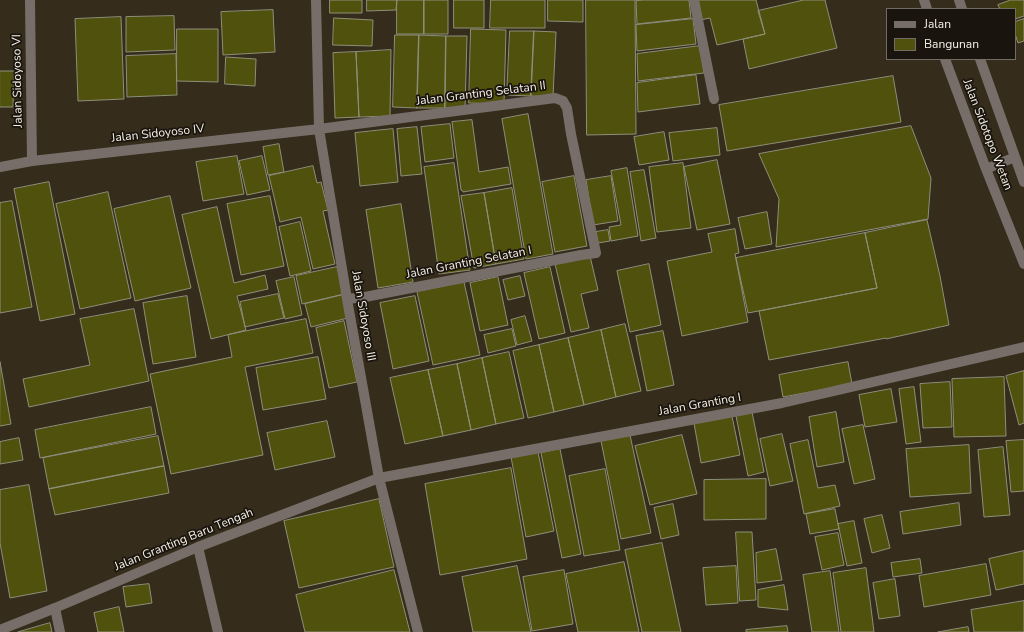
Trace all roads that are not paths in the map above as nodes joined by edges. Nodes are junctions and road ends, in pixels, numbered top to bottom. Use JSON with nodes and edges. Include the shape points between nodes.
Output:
{"nodes":[{"id":1,"x":30,"y":0,"type":"edge"},
{"id":2,"x":316,"y":0,"type":"edge"},
{"id":3,"x":694,"y":0,"type":"edge"},
{"id":4,"x":945,"y":60,"type":"edge"},
{"id":5,"x":980,"y":60,"type":"edge"},
{"id":6,"x":714,"y":100,"type":"dead end"},
{"id":7,"x":319,"y":129,"type":"junction"},
{"id":8,"x":1015,"y":157,"type":"junction"},
{"id":9,"x":32,"y":161,"type":"junction"},
{"id":10,"x":0,"y":167,"type":"edge"},
{"id":11,"x":986,"y":169,"type":"junction"},
{"id":12,"x":1024,"y":182,"type":"edge"},
{"id":13,"x":596,"y":253,"type":"joint"},
{"id":14,"x":1024,"y":264,"type":"edge"},
{"id":15,"x":347,"y":299,"type":"junction"},
{"id":16,"x":1024,"y":347,"type":"edge"},
{"id":17,"x":380,"y":478,"type":"junction"},
{"id":18,"x":198,"y":547,"type":"junction"},
{"id":19,"x":55,"y":608,"type":"junction"},
{"id":20,"x":0,"y":630,"type":"edge"},
{"id":21,"x":60,"y":632,"type":"edge"},
{"id":22,"x":218,"y":632,"type":"edge"},
{"id":23,"x":418,"y":632,"type":"edge"}],
"edges":[{"from":1,"to":9,"type":"street","name":"Jalan Sidoyoso VI"},
{"from":2,"to":7,"type":"street","name":"Jalan Sidoyoso III"},
{"from":3,"to":6,"type":"street"},
{"from":4,"to":11,"type":"street","name":"Jalan Sidotopo Wetan"},
{"from":5,"to":8,"type":"street","name":"Jalan Sidotopo Wetan"},
{"from":7,"to":9,"type":"street","name":"Jalan Sidoyoso IV"},
{"from":7,"to":13,"type":"street","name":"Jalan Granting Selatan II","via":[[555,98],[563,101],[567,108]]},
{"from":7,"to":15,"type":"street","name":"Jalan Sidoyoso III"},
{"from":8,"to":11,"type":"street"},
{"from":8,"to":12,"type":"street","name":"Jalan Sidotopo Wetan"},
{"from":9,"to":10,"type":"street","name":"Jalan Sidoyoso IV"},
{"from":11,"to":14,"type":"street","name":"Jalan Sidotopo Wetan"},
{"from":13,"to":15,"type":"street","name":"Jalan Granting Selatan I"},
{"from":15,"to":17,"type":"street","name":"Jalan Sidoyoso III"},
{"from":16,"to":17,"type":"street","name":"Jalan Granting I","via":[[782,403]]},
{"from":17,"to":18,"type":"street","name":"Jalan Granting Baru Tengah"},
{"from":17,"to":23,"type":"street","name":"Jalan Sidoyoso III"},
{"from":18,"to":19,"type":"street","name":"Jalan Granting Baru Tengah"},
{"from":18,"to":22,"type":"street"},
{"from":19,"to":20,"type":"street","name":"Jalan Granting Baru Tengah"},
{"from":19,"to":21,"type":"street"}]}
